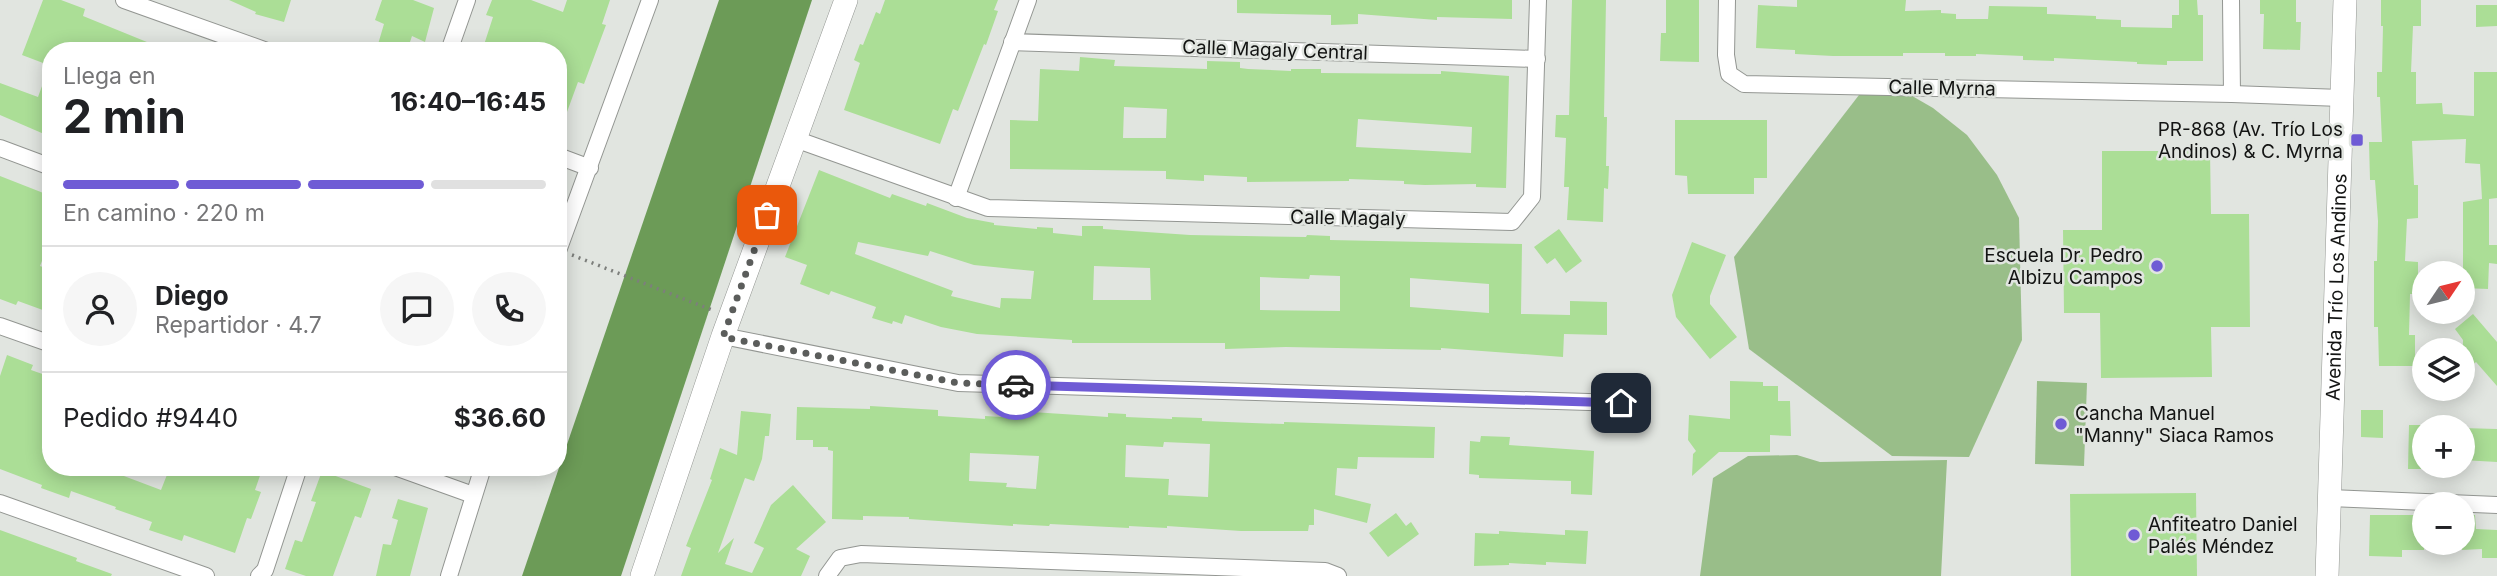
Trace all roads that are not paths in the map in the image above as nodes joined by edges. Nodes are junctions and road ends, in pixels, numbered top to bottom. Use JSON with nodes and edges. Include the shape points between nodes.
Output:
{"nodes":[{"id":1,"x":124,"y":0,"type":"edge"},
{"id":2,"x":467,"y":0,"type":"edge"},
{"id":3,"x":650,"y":0,"type":"edge"},
{"id":4,"x":846,"y":0,"type":"edge"},
{"id":5,"x":1028,"y":0,"type":"edge"},
{"id":6,"x":1538,"y":0,"type":"edge"},
{"id":7,"x":1727,"y":0,"type":"edge"},
{"id":8,"x":2231,"y":0,"type":"edge"},
{"id":9,"x":2344,"y":0,"type":"edge"},
{"id":10,"x":242,"y":42,"type":"edge"},
{"id":11,"x":452,"y":42,"type":"edge"},
{"id":12,"x":1012,"y":42,"type":"junction"},
{"id":13,"x":1537,"y":59,"type":"junction"},
{"id":14,"x":2232,"y":94,"type":"junction"},
{"id":15,"x":2342,"y":99,"type":"junction"},
{"id":16,"x":795,"y":139,"type":"junction"},
{"id":17,"x":0,"y":148,"type":"edge"},
{"id":18,"x":567,"y":159,"type":"edge"},
{"id":19,"x":42,"y":164,"type":"edge"},
{"id":20,"x":590,"y":168,"type":"junction"},
{"id":21,"x":956,"y":198,"type":"junction"},
{"id":22,"x":567,"y":228,"type":"edge"},
{"id":23,"x":0,"y":326,"type":"edge"},
{"id":24,"x":723,"y":337,"type":"junction"},
{"id":25,"x":42,"y":341,"type":"edge"},
{"id":26,"x":1621,"y":403,"type":"dead end"},
{"id":27,"x":296,"y":476,"type":"edge"},
{"id":28,"x":420,"y":476,"type":"edge"},
{"id":29,"x":480,"y":476,"type":"edge"},
{"id":30,"x":474,"y":495,"type":"junction"},
{"id":31,"x":2330,"y":498,"type":"junction"},
{"id":32,"x":0,"y":503,"type":"edge"},
{"id":33,"x":2497,"y":505,"type":"edge"},
{"id":34,"x":206,"y":576,"type":"edge"},
{"id":35,"x":259,"y":576,"type":"edge"},
{"id":36,"x":449,"y":576,"type":"edge"},
{"id":37,"x":642,"y":576,"type":"edge"},
{"id":38,"x":827,"y":576,"type":"edge"},
{"id":39,"x":1338,"y":576,"type":"edge"},
{"id":40,"x":2327,"y":576,"type":"edge"}],
"edges":[{"from":1,"to":10,"type":"street"},
{"from":2,"to":11,"type":"street"},
{"from":3,"to":20,"type":"street"},
{"from":4,"to":16,"type":"street"},
{"from":5,"to":12,"type":"street"},
{"from":6,"to":13,"type":"street","name":"Calle Magaly"},
{"from":7,"to":14,"type":"street","name":"Calle Myrna","via":[[1729,74],[1744,84]]},
{"from":8,"to":14,"type":"street"},
{"from":9,"to":15,"type":"street","name":"Avenida Trío Los Andinos"},
{"from":12,"to":13,"type":"street","name":"Calle Magaly Central"},
{"from":12,"to":21,"type":"street"},
{"from":13,"to":21,"type":"street","name":"Calle Magaly","via":[[1532,197],[1512,222],[988,208]]},
{"from":14,"to":15,"type":"street","name":"Calle Myrna"},
{"from":15,"to":31,"type":"street","name":"Avenida Trío Los Andinos"},
{"from":16,"to":21,"type":"street","name":"Calle Magaly"},
{"from":16,"to":24,"type":"street"},
{"from":17,"to":19,"type":"street"},
{"from":18,"to":20,"type":"street"},
{"from":20,"to":22,"type":"street"},
{"from":23,"to":25,"type":"street"},
{"from":24,"to":26,"type":"street","via":[[958,383]]},
{"from":24,"to":37,"type":"street"},
{"from":27,"to":35,"type":"street","via":[[265,570]]},
{"from":28,"to":30,"type":"street"},
{"from":29,"to":30,"type":"street"},
{"from":30,"to":36,"type":"street"},
{"from":31,"to":33,"type":"street"},
{"from":31,"to":40,"type":"street","name":"Avenida Trío Los Andinos"},
{"from":32,"to":34,"type":"street"},
{"from":38,"to":39,"type":"street","via":[[840,558],[861,554],[1325,571]]}]}
